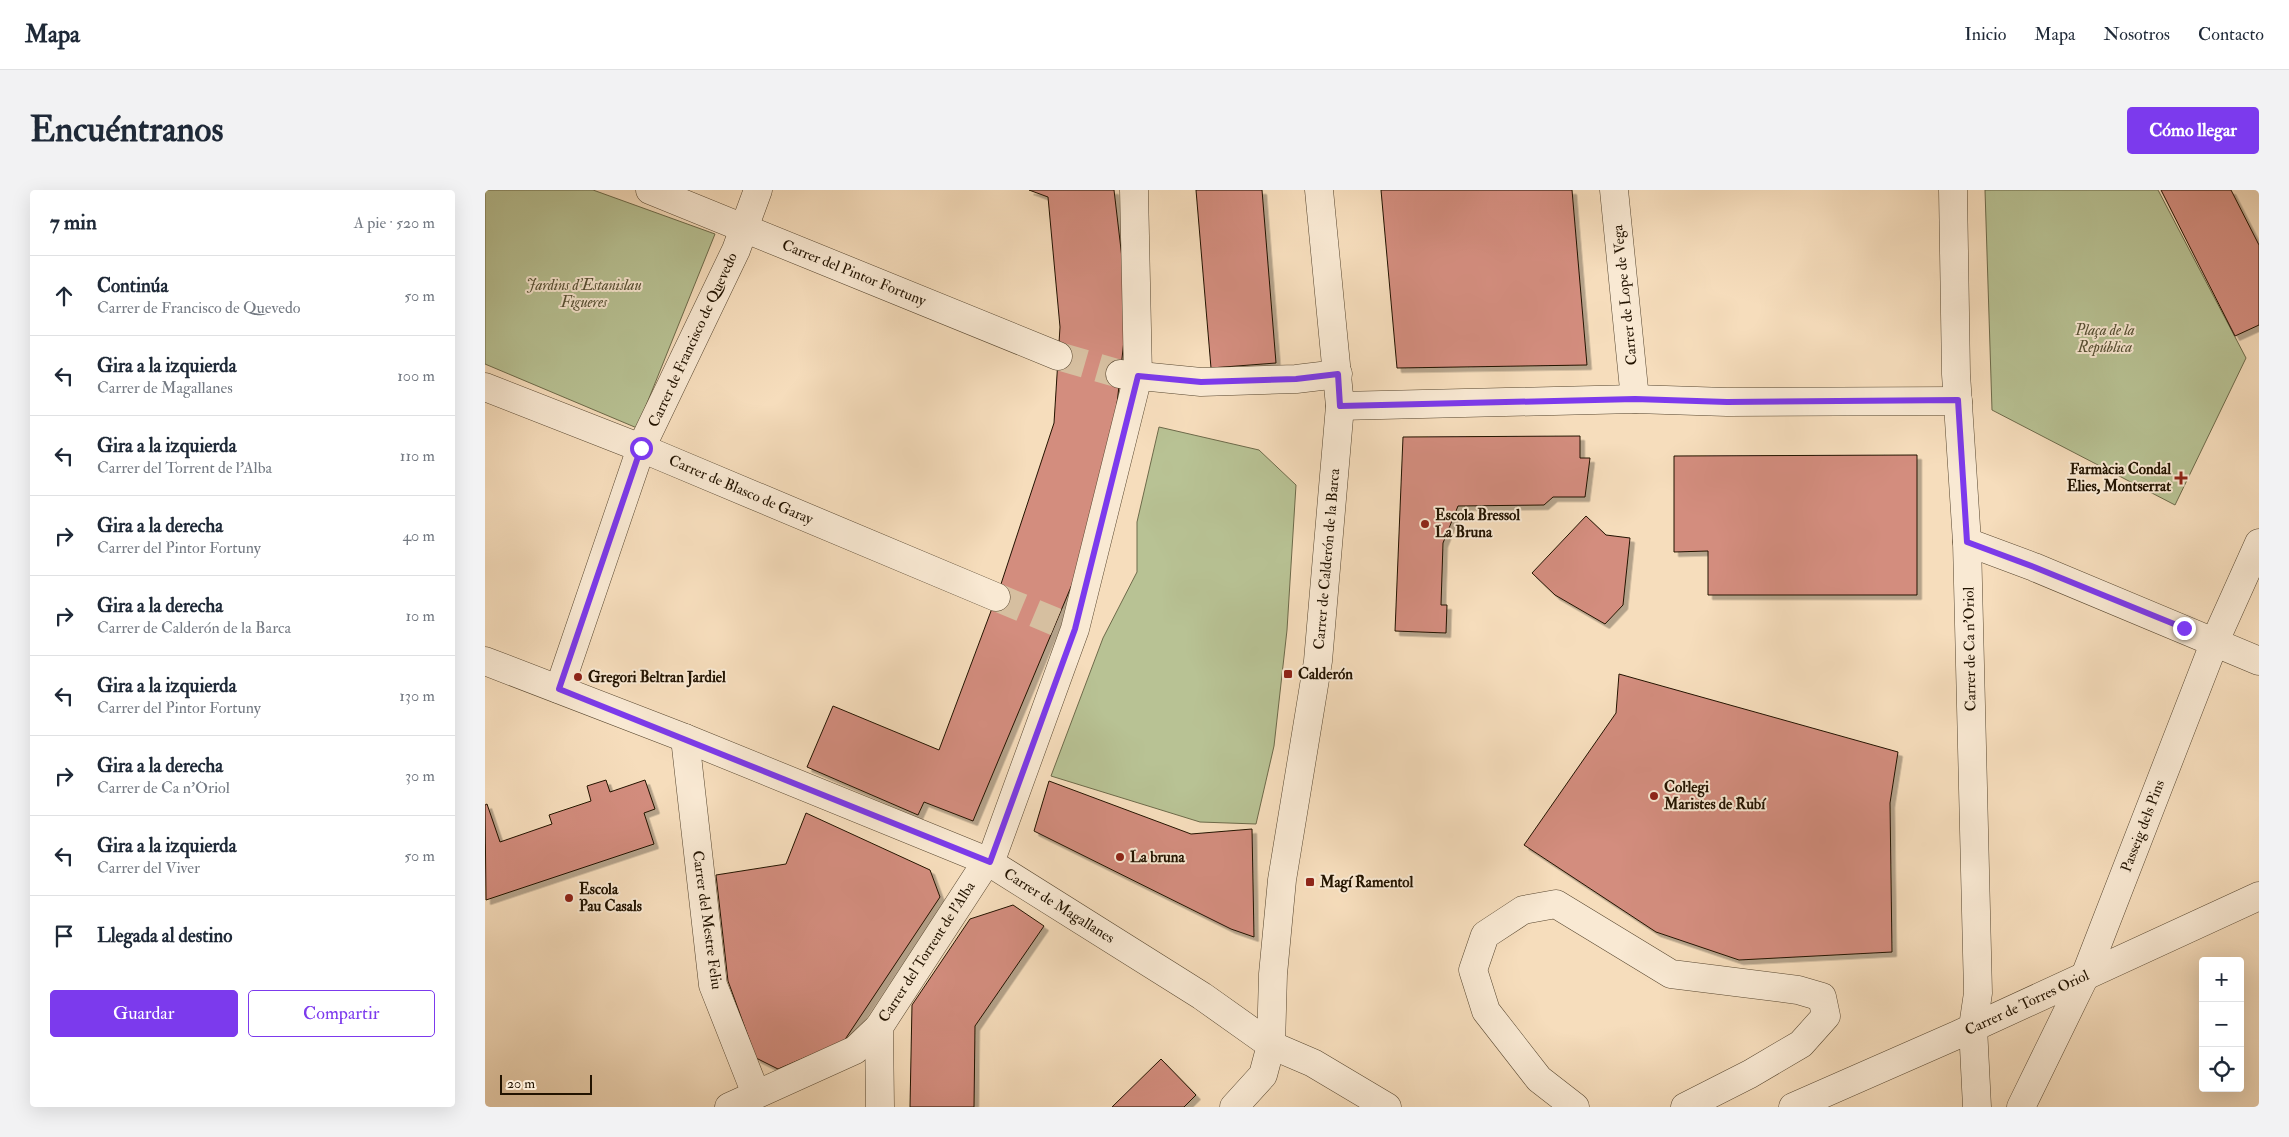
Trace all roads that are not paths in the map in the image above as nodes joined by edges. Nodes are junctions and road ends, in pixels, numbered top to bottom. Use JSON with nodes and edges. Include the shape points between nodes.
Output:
{"nodes":[{"id":1,"x":650,"y":190,"type":"edge"},
{"id":2,"x":758,"y":190,"type":"edge"},
{"id":3,"x":1134,"y":190,"type":"edge"},
{"id":4,"x":1319,"y":190,"type":"edge"},
{"id":5,"x":1615,"y":190,"type":"edge"},
{"id":6,"x":1953,"y":190,"type":"edge"},
{"id":7,"x":743,"y":227,"type":"junction"},
{"id":8,"x":1058,"y":356,"type":"tunnel mouth"},
{"id":9,"x":1338,"y":374,"type":"junction"},
{"id":10,"x":1129,"y":375,"type":"junction"},
{"id":11,"x":485,"y":387,"type":"edge"},
{"id":12,"x":1635,"y":399,"type":"junction"},
{"id":13,"x":1958,"y":400,"type":"junction"},
{"id":14,"x":1340,"y":406,"type":"junction"},
{"id":15,"x":641,"y":448,"type":"junction"},
{"id":16,"x":1967,"y":542,"type":"junction"},
{"id":17,"x":2259,"y":543,"type":"edge"},
{"id":18,"x":996,"y":597,"type":"tunnel mouth"},
{"id":19,"x":2215,"y":641,"type":"junction"},
{"id":20,"x":485,"y":661,"type":"edge"},
{"id":21,"x":2259,"y":661,"type":"edge"},
{"id":22,"x":559,"y":689,"type":"junction"},
{"id":23,"x":685,"y":738,"type":"junction"},
{"id":24,"x":988,"y":862,"type":"junction"},
{"id":25,"x":2259,"y":896,"type":"edge"},
{"id":26,"x":2085,"y":976,"type":"junction"},
{"id":27,"x":1973,"y":1027,"type":"junction"},
{"id":28,"x":879,"y":1028,"type":"junction"},
{"id":29,"x":1271,"y":1045,"type":"junction"},
{"id":30,"x":756,"y":1094,"type":"junction"},
{"id":31,"x":729,"y":1107,"type":"edge"},
{"id":32,"x":880,"y":1107,"type":"edge"},
{"id":33,"x":1234,"y":1107,"type":"edge"},
{"id":34,"x":1387,"y":1107,"type":"edge"},
{"id":35,"x":1575,"y":1107,"type":"edge"},
{"id":36,"x":1685,"y":1107,"type":"edge"},
{"id":37,"x":1793,"y":1107,"type":"edge"},
{"id":38,"x":1977,"y":1107,"type":"edge"},
{"id":39,"x":2021,"y":1107,"type":"edge"}],
"edges":[{"from":1,"to":7,"type":"street","name":"Carrer del Pintor Fortuny"},
{"from":2,"to":7,"type":"street","name":"Carrer de Francisco de Quevedo"},
{"from":3,"to":10,"type":"street","name":"Carrer del Torrent de l'Alba"},
{"from":4,"to":9,"type":"street","name":"Carrer de Calderón de la Barca"},
{"from":5,"to":12,"type":"street","name":"Carrer de Lope de Vega"},
{"from":6,"to":13,"type":"street","name":"Carrer de Ca n'Oriol"},
{"from":7,"to":8,"type":"street","name":"Carrer del Pintor Fortuny"},
{"from":7,"to":15,"type":"street","name":"Carrer de Francisco de Quevedo","via":[[736,250]]},
{"from":9,"to":10,"type":"street","via":[[1296,379],[1201,382]]},
{"from":9,"to":14,"type":"street","name":"Carrer de Calderón de la Barca"},
{"from":10,"to":24,"type":"street","name":"Carrer del Torrent de l'Alba","via":[[1065,625]]},
{"from":11,"to":15,"type":"street","name":"Carrer de Blasco de Garay"},
{"from":12,"to":13,"type":"street","via":[[1727,402]]},
{"from":12,"to":14,"type":"street"},
{"from":13,"to":16,"type":"street","name":"Carrer de Ca n'Oriol"},
{"from":14,"to":29,"type":"street","name":"Carrer de Calderón de la Barca","via":[[1317,661],[1283,880],[1273,974]]},
{"from":15,"to":18,"type":"street","name":"Carrer de Blasco de Garay"},
{"from":15,"to":22,"type":"street","name":"Carrer de Francisco de Quevedo"},
{"from":16,"to":19,"type":"street"},
{"from":16,"to":27,"type":"street","name":"Carrer de Ca n'Oriol","via":[[1978,993]]},
{"from":17,"to":19,"type":"street","name":"Passeig dels Pins"},
{"from":19,"to":21,"type":"street"},
{"from":19,"to":26,"type":"street","name":"Passeig dels Pins"},
{"from":20,"to":22,"type":"street","name":"Carrer de Magallanes"},
{"from":22,"to":23,"type":"street","name":"Carrer de Magallanes"},
{"from":23,"to":24,"type":"street","name":"Carrer de Magallanes"},
{"from":23,"to":30,"type":"street","name":"Carrer del Mestre Feliu","via":[[713,985]]},
{"from":24,"to":28,"type":"street","name":"Carrer del Torrent de l'Alba"},
{"from":24,"to":29,"type":"street","name":"Carrer de Magallanes","via":[[1202,996]]},
{"from":25,"to":26,"type":"street","name":"Carrer de Torres Oriol"},
{"from":26,"to":27,"type":"street","name":"Carrer de Torres Oriol"},
{"from":26,"to":39,"type":"street","name":"Passeig dels Pins"},
{"from":27,"to":37,"type":"street","name":"Carrer de Torres Oriol"},
{"from":27,"to":38,"type":"street","name":"Carrer de Ca n'Oriol"},
{"from":28,"to":30,"type":"street","via":[[855,1050]]},
{"from":28,"to":32,"type":"street","name":"Carrer del Torrent de l'Alba"},
{"from":29,"to":33,"type":"street","name":"Carrer de Calderón de la Barca","via":[[1263,1076]]},
{"from":29,"to":34,"type":"street","name":"Carrer de Magallanes","via":[[1313,1062]]},
{"from":30,"to":31,"type":"street"},
{"from":35,"to":36,"type":"street","via":[[1539,1079],[1486,1011],[1473,970],[1485,934],[1523,910],[1556,904],[1671,974],[1797,990],[1823,997],[1825,1016],[1801,1044]]}]}
